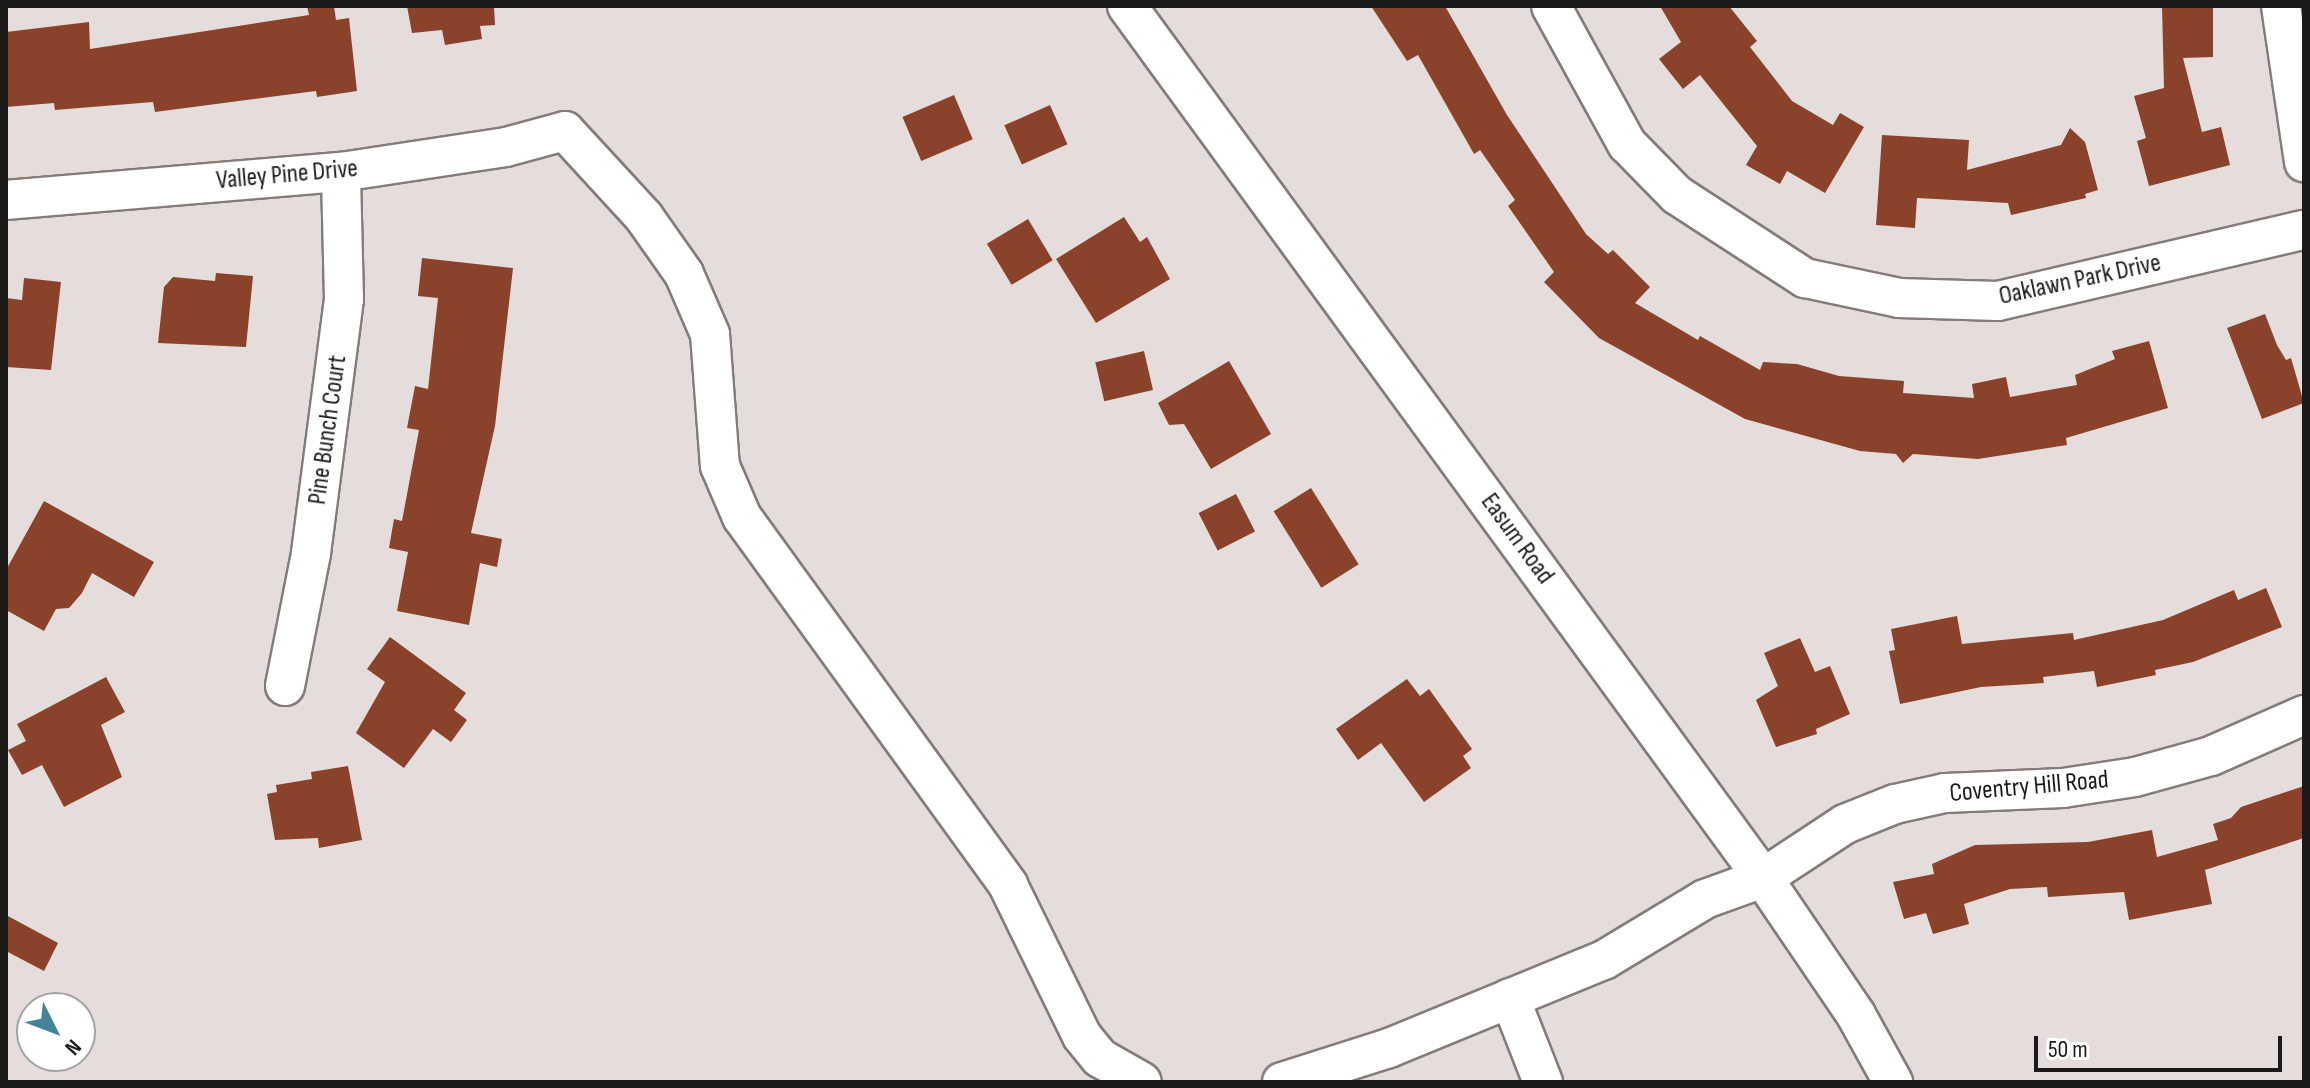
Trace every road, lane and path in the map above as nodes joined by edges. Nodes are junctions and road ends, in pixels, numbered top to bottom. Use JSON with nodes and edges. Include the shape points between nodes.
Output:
{"nodes":[{"id":1,"x":1127,"y":6,"type":"edge"},
{"id":2,"x":1551,"y":6,"type":"edge"},
{"id":3,"x":2281,"y":6,"type":"edge"},
{"id":4,"x":2304,"y":162,"type":"edge"},
{"id":5,"x":341,"y":172,"type":"junction"},
{"id":6,"x":6,"y":200,"type":"edge"},
{"id":7,"x":2304,"y":230,"type":"edge"},
{"id":8,"x":285,"y":686,"type":"dead end"},
{"id":9,"x":2304,"y":715,"type":"edge"},
{"id":10,"x":1763,"y":878,"type":"junction"},
{"id":11,"x":1510,"y":998,"type":"junction"},
{"id":12,"x":1142,"y":1082,"type":"edge"},
{"id":13,"x":1282,"y":1082,"type":"edge"},
{"id":14,"x":1543,"y":1082,"type":"edge"},
{"id":15,"x":1893,"y":1082,"type":"edge"}],
"edges":[{"from":1,"to":10,"type":"street","name":"Easum Road"},
{"from":2,"to":7,"type":"street","name":"Oaklawn Park Drive","via":[[1627,144],[1677,195],[1805,278],[1899,298],[1998,301]]},
{"from":3,"to":4,"type":"street"},
{"from":5,"to":6,"type":"street","name":"Valley Pine Drive"},
{"from":5,"to":8,"type":"street","name":"Pine Bunch Court","via":[[343,314],[311,553]]},
{"from":5,"to":12,"type":"street","name":"Valley Pine Drive","via":[[506,147],[565,131],[644,217],[684,274],[710,334],[720,466],[742,517],[1008,885],[1082,1036],[1100,1058]]},
{"from":9,"to":10,"type":"street","name":"Coventry Hill Road","via":[[2211,756],[2135,777],[2063,788],[1945,793],[1895,804],[1845,824]]},
{"from":10,"to":11,"type":"street","name":"Coventry Hill Road","via":[[1705,899],[1604,960]]},
{"from":10,"to":15,"type":"street","name":"Easum Road","via":[[1856,1015]]},
{"from":11,"to":13,"type":"street","name":"Coventry Hill Road","via":[[1389,1048]]},
{"from":11,"to":14,"type":"street"}]}
